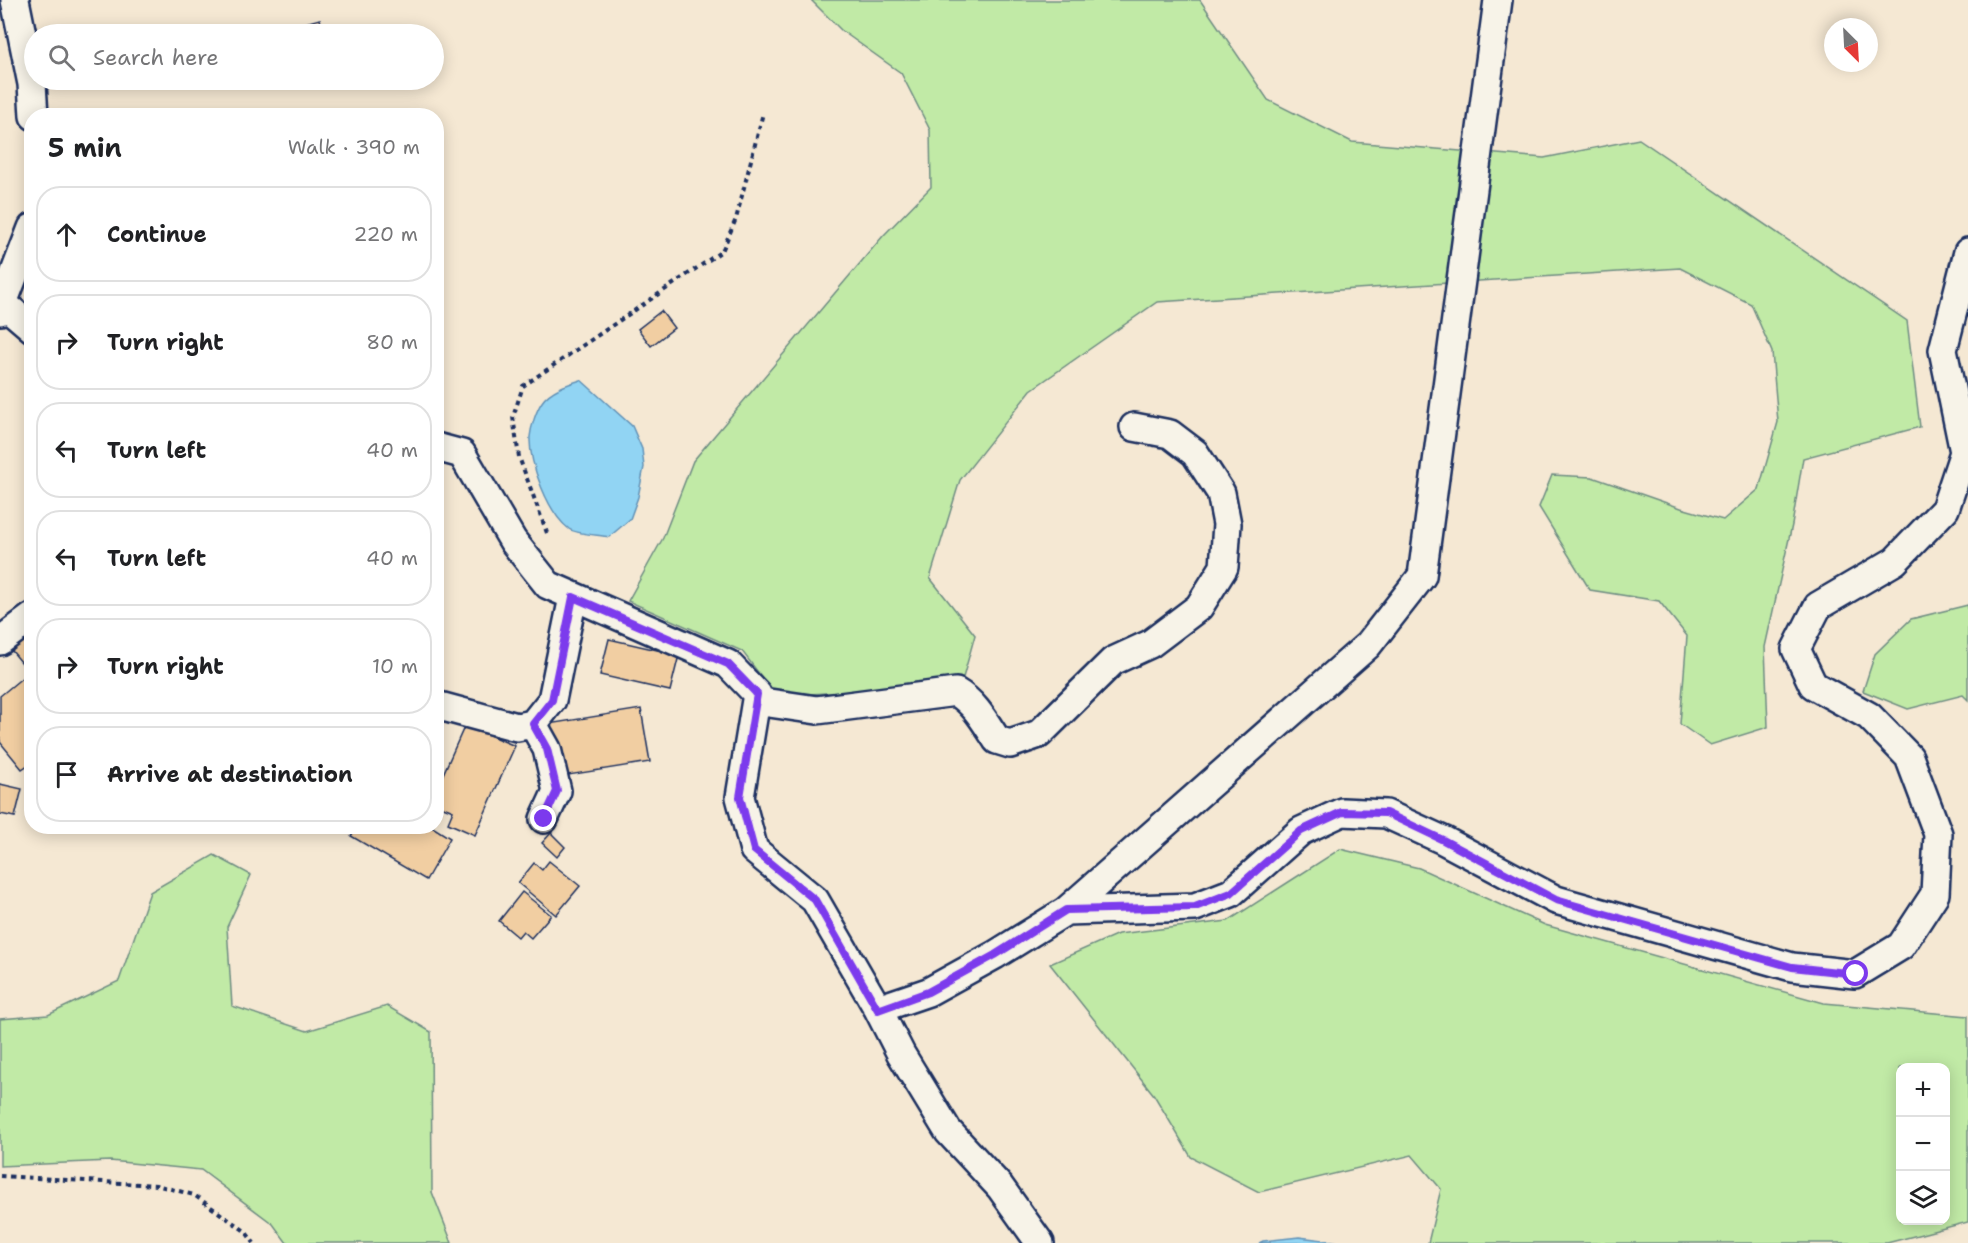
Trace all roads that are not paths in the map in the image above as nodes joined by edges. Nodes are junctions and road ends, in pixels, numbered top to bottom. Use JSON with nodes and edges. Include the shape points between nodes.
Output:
{"nodes":[{"id":1,"x":15,"y":0,"type":"edge"},
{"id":2,"x":1498,"y":0,"type":"edge"},
{"id":3,"x":24,"y":44,"type":"edge"},
{"id":4,"x":32,"y":90,"type":"edge"},
{"id":5,"x":34,"y":108,"type":"edge"},
{"id":6,"x":24,"y":249,"type":"edge"},
{"id":7,"x":1968,"y":252,"type":"edge"},
{"id":8,"x":2,"y":308,"type":"edge"},
{"id":9,"x":24,"y":323,"type":"edge"},
{"id":10,"x":1134,"y":427,"type":"dead end"},
{"id":11,"x":444,"y":449,"type":"edge"},
{"id":12,"x":573,"y":597,"type":"junction"},
{"id":13,"x":24,"y":623,"type":"edge"},
{"id":14,"x":0,"y":641,"type":"edge"},
{"id":15,"x":756,"y":700,"type":"junction"},
{"id":16,"x":444,"y":707,"type":"edge"},
{"id":17,"x":533,"y":724,"type":"junction"},
{"id":18,"x":544,"y":819,"type":"dead end"},
{"id":19,"x":1066,"y":910,"type":"junction"},
{"id":20,"x":878,"y":1010,"type":"junction"},
{"id":21,"x":1040,"y":1243,"type":"edge"}],
"edges":[{"from":1,"to":3,"type":"street"},
{"from":2,"to":19,"type":"street","via":[[1422,576],[1368,645]]},
{"from":4,"to":5,"type":"street"},
{"from":6,"to":8,"type":"street"},
{"from":7,"to":19,"type":"street","via":[[1943,350],[1964,452],[1945,508],[1895,561],[1818,606],[1796,649],[1813,685],[1869,716],[1910,757],[1938,834],[1935,894],[1901,946],[1856,974],[1792,967],[1556,900],[1386,813],[1342,812],[1301,831],[1231,893],[1195,907]]},
{"from":8,"to":9,"type":"street"},
{"from":10,"to":15,"type":"street","via":[[1170,434],[1196,453],[1221,493],[1227,524],[1224,567],[1199,607],[1150,644],[1113,661],[1039,735],[1010,744],[997,741],[967,698],[956,692],[817,710]]},
{"from":11,"to":12,"type":"street","via":[[462,454],[513,541],[548,585]]},
{"from":12,"to":15,"type":"street","via":[[728,664],[757,694]]},
{"from":12,"to":17,"type":"street","via":[[552,700]]},
{"from":13,"to":14,"type":"street"},
{"from":15,"to":20,"type":"street","via":[[740,797],[754,850],[815,900]]},
{"from":16,"to":17,"type":"street","via":[[517,727]]},
{"from":17,"to":18,"type":"street","via":[[547,749],[557,791]]},
{"from":19,"to":20,"type":"street","via":[[928,992]]},
{"from":20,"to":21,"type":"street","via":[[948,1131],[1000,1187]]}]}
